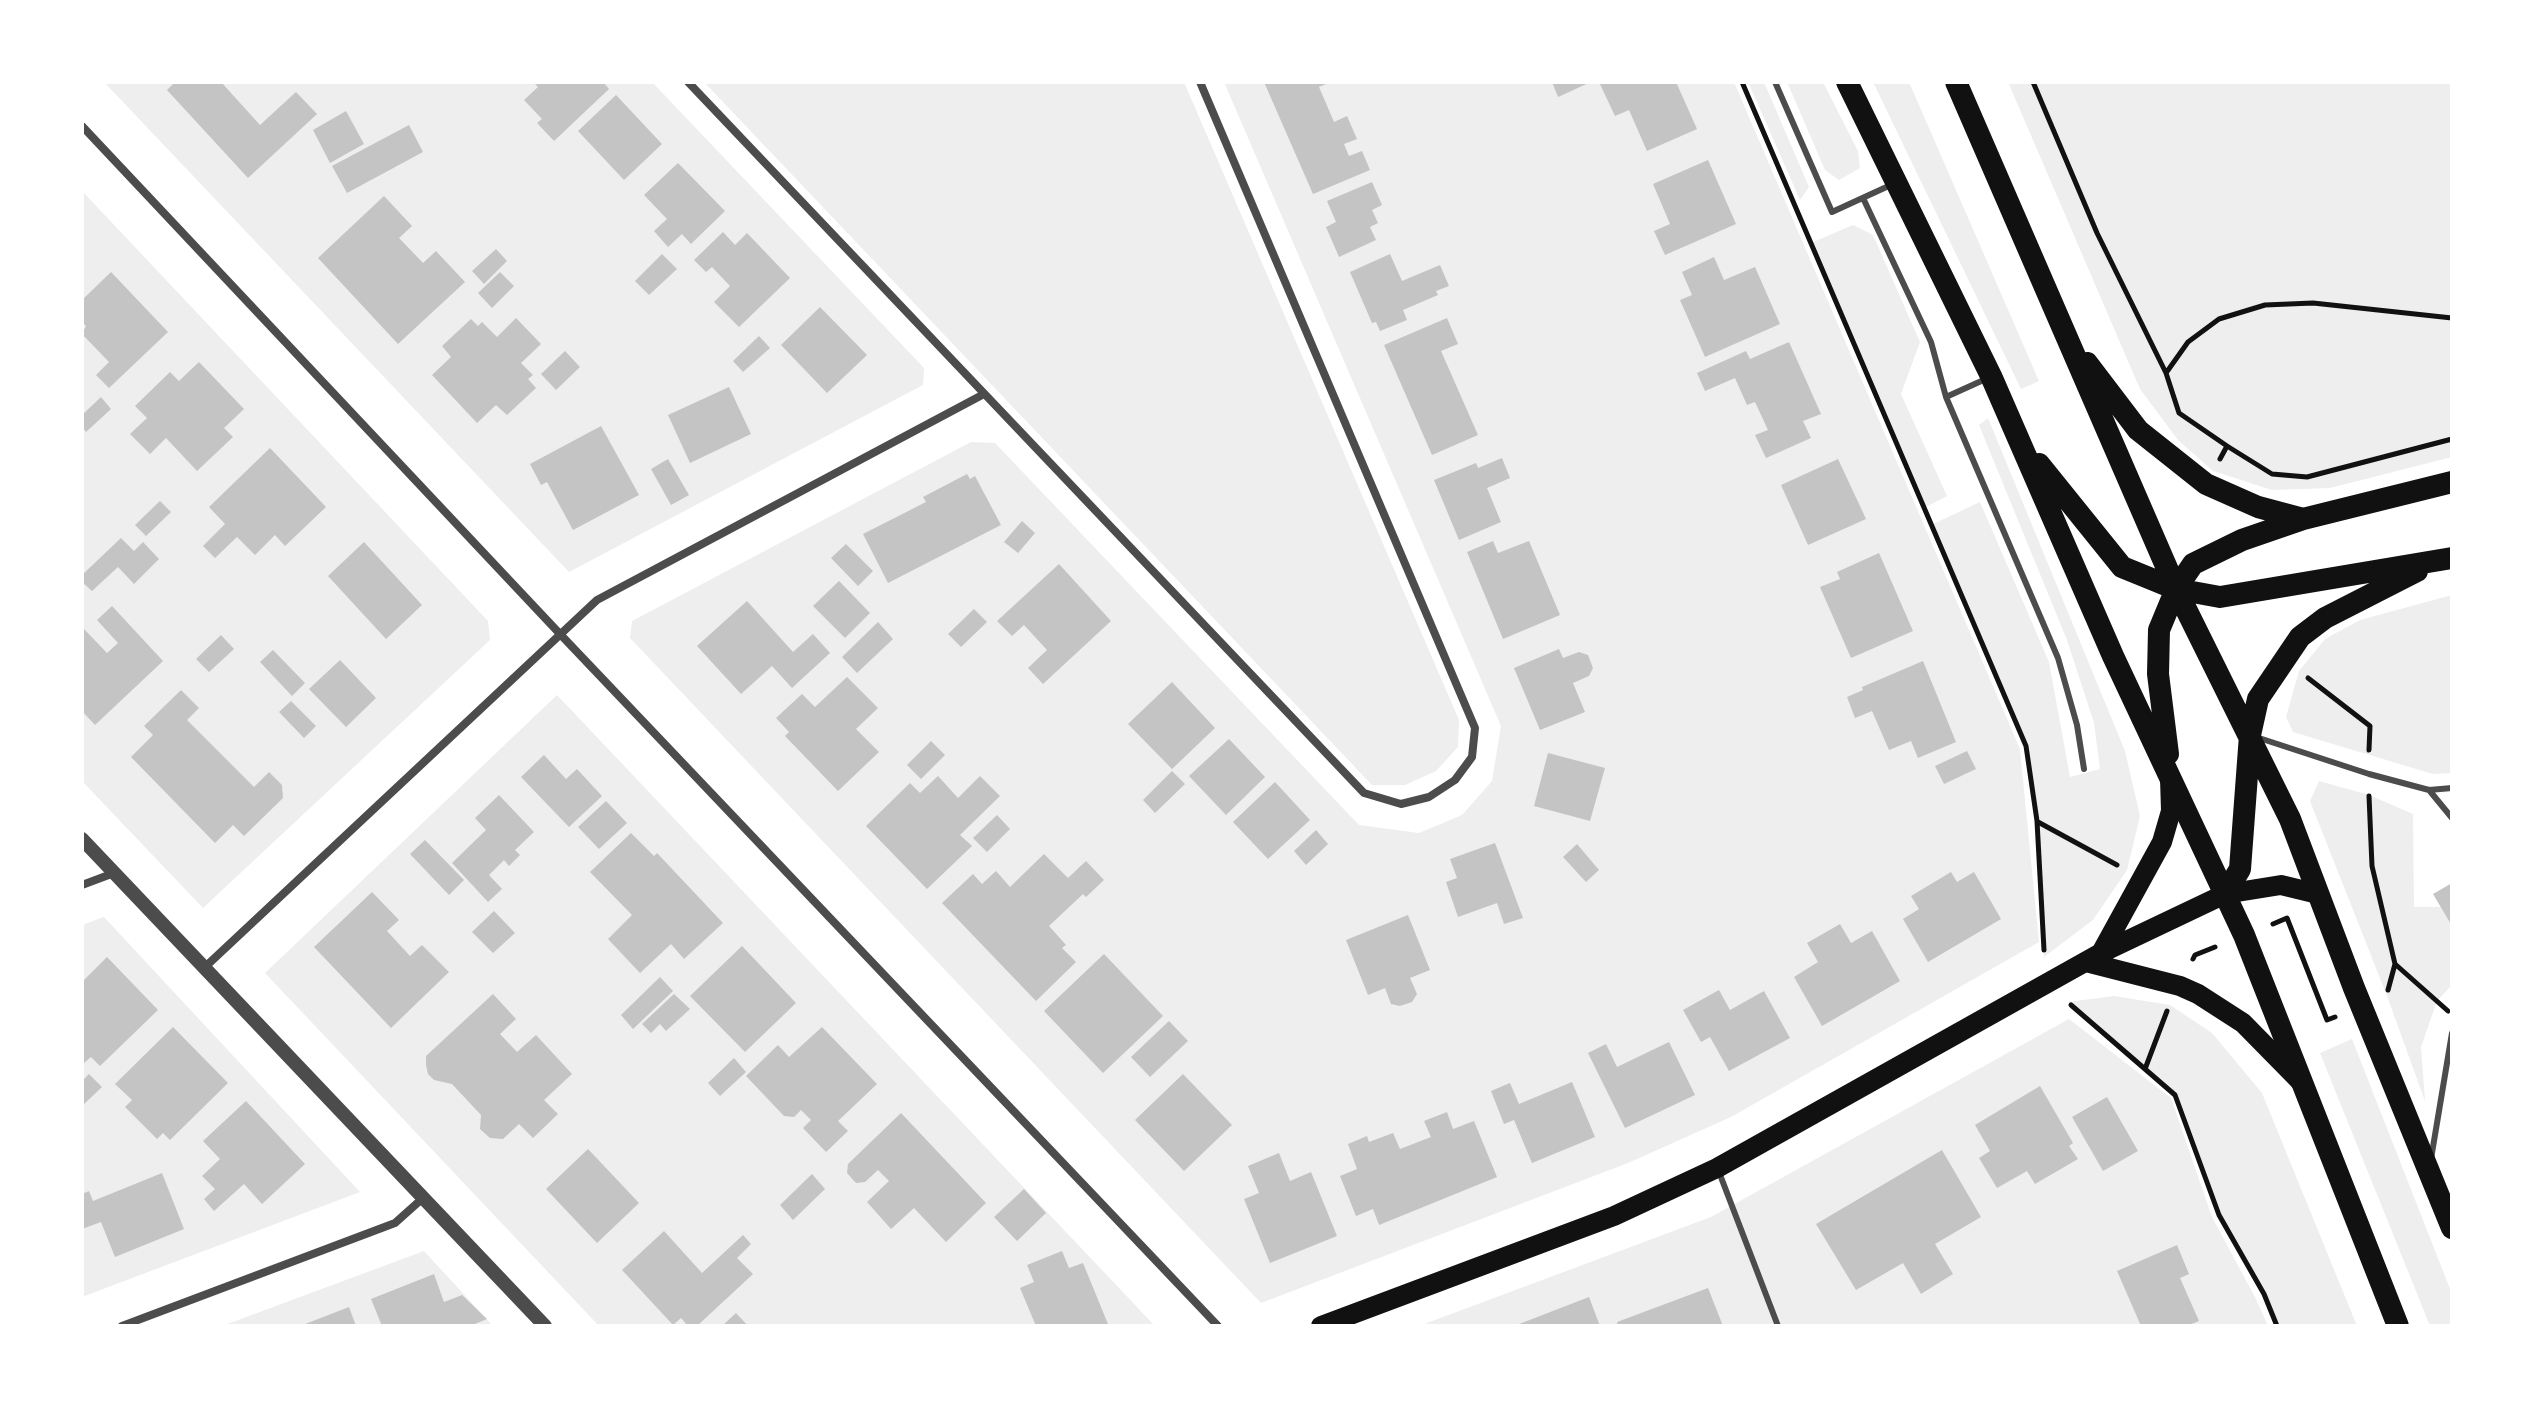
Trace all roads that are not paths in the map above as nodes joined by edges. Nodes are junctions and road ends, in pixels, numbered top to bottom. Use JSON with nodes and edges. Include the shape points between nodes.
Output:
{"nodes":[{"id":1,"x":688,"y":82,"type":"edge"},
{"id":2,"x":1200,"y":82,"type":"edge"},
{"id":3,"x":1775,"y":82,"type":"edge"},
{"id":4,"x":1847,"y":82,"type":"edge"},
{"id":5,"x":1956,"y":82,"type":"edge"},
{"id":6,"x":82,"y":126,"type":"edge"},
{"id":7,"x":1897,"y":182,"type":"junction"},
{"id":8,"x":1863,"y":198,"type":"junction"},
{"id":9,"x":2067,"y":337,"type":"junction"},
{"id":10,"x":1991,"y":376,"type":"junction"},
{"id":11,"x":984,"y":394,"type":"junction"},
{"id":12,"x":1946,"y":397,"type":"junction"},
{"id":13,"x":2021,"y":441,"type":"junction"},
{"id":14,"x":2452,"y":482,"type":"edge"},
{"id":15,"x":2303,"y":519,"type":"junction"},
{"id":16,"x":2442,"y":560,"type":"edge"},
{"id":17,"x":2176,"y":589,"type":"junction"},
{"id":18,"x":560,"y":634,"type":"junction"},
{"id":19,"x":2250,"y":735,"type":"junction"},
{"id":20,"x":2084,"y":769,"type":"dead end"},
{"id":21,"x":2170,"y":775,"type":"junction"},
{"id":22,"x":2452,"y":788,"type":"edge"},
{"id":23,"x":2429,"y":790,"type":"junction"},
{"id":24,"x":2452,"y":818,"type":"edge"},
{"id":25,"x":82,"y":839,"type":"edge"},
{"id":26,"x":114,"y":873,"type":"junction"},
{"id":27,"x":82,"y":885,"type":"edge"},
{"id":28,"x":2225,"y":894,"type":"junction"},
{"id":29,"x":2318,"y":894,"type":"junction"},
{"id":30,"x":2094,"y":958,"type":"junction"},
{"id":31,"x":204,"y":968,"type":"junction"},
{"id":32,"x":2452,"y":1033,"type":"edge"},
{"id":33,"x":2300,"y":1081,"type":"junction"},
{"id":34,"x":1717,"y":1168,"type":"junction"},
{"id":35,"x":2429,"y":1174,"type":"junction"},
{"id":36,"x":423,"y":1198,"type":"junction"},
{"id":37,"x":2452,"y":1228,"type":"edge"},
{"id":38,"x":122,"y":1326,"type":"edge"},
{"id":39,"x":545,"y":1326,"type":"edge"},
{"id":40,"x":1218,"y":1326,"type":"edge"},
{"id":41,"x":1321,"y":1326,"type":"edge"},
{"id":42,"x":1778,"y":1326,"type":"edge"},
{"id":43,"x":2398,"y":1326,"type":"edge"}],
"edges":[{"from":1,"to":11,"type":"street"},
{"from":2,"to":11,"type":"street","via":[[1475,728],[1472,757],[1455,780],[1429,797],[1401,804],[1364,793]]},
{"from":3,"to":8,"type":"lane","via":[[1832,212]]},
{"from":4,"to":7,"type":"highway"},
{"from":5,"to":9,"type":"highway"},
{"from":6,"to":18,"type":"street"},
{"from":7,"to":8,"type":"lane"},
{"from":7,"to":10,"type":"highway"},
{"from":8,"to":12,"type":"lane","via":[[1931,342]]},
{"from":9,"to":15,"type":"highway","via":[[2138,430],[2206,484]]},
{"from":9,"to":17,"type":"highway"},
{"from":10,"to":12,"type":"lane"},
{"from":10,"to":13,"type":"highway"},
{"from":11,"to":18,"type":"street","via":[[597,600]]},
{"from":12,"to":20,"type":"lane","via":[[2058,658]]},
{"from":13,"to":17,"type":"highway","via":[[2122,567]]},
{"from":13,"to":21,"type":"highway"},
{"from":14,"to":15,"type":"highway"},
{"from":15,"to":17,"type":"highway","via":[[2193,564]]},
{"from":16,"to":17,"type":"highway","via":[[2220,597]]},
{"from":16,"to":19,"type":"highway","via":[[2325,618],[2300,637],[2258,699]]},
{"from":17,"to":19,"type":"highway"},
{"from":17,"to":21,"type":"highway","via":[[2159,630],[2158,674]]},
{"from":18,"to":31,"type":"street"},
{"from":18,"to":40,"type":"street"},
{"from":19,"to":23,"type":"lane"},
{"from":19,"to":28,"type":"highway","via":[[2240,869]]},
{"from":19,"to":29,"type":"highway"},
{"from":21,"to":28,"type":"highway"},
{"from":21,"to":30,"type":"main road","via":[[2171,811],[2162,842]]},
{"from":22,"to":23,"type":"lane"},
{"from":23,"to":24,"type":"lane"},
{"from":25,"to":26,"type":"street"},
{"from":26,"to":27,"type":"street"},
{"from":26,"to":31,"type":"street"},
{"from":28,"to":29,"type":"main road","via":[[2281,885]]},
{"from":28,"to":30,"type":"main road"},
{"from":28,"to":33,"type":"highway"},
{"from":29,"to":35,"type":"highway"},
{"from":30,"to":33,"type":"main road","via":[[2198,994],[2243,1023]]},
{"from":30,"to":34,"type":"main road"},
{"from":31,"to":36,"type":"street"},
{"from":32,"to":35,"type":"lane"},
{"from":33,"to":43,"type":"highway"},
{"from":34,"to":41,"type":"main road","via":[[1614,1216]]},
{"from":34,"to":42,"type":"lane"},
{"from":35,"to":37,"type":"highway"},
{"from":36,"to":38,"type":"street","via":[[395,1223]]},
{"from":36,"to":39,"type":"street"}]}
